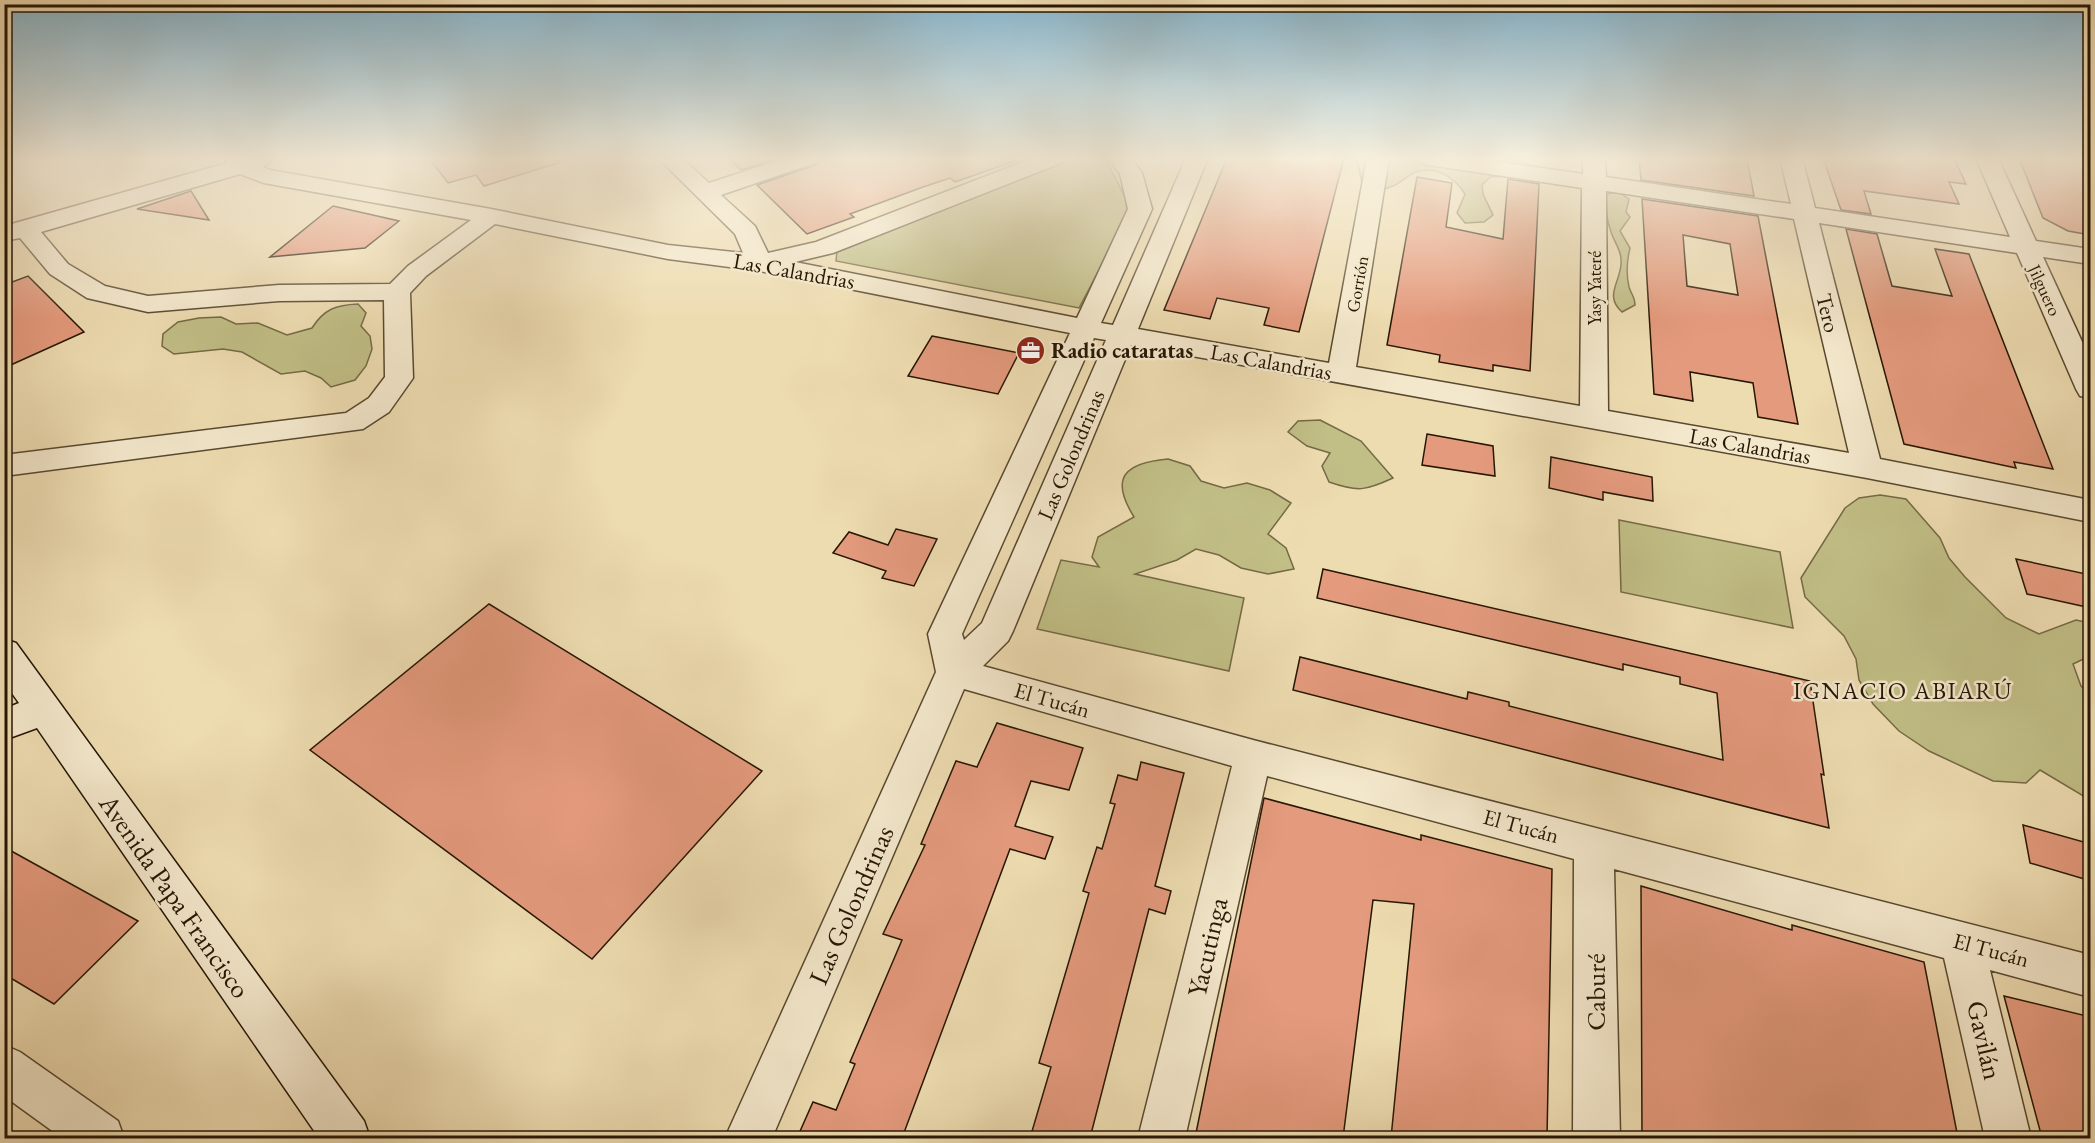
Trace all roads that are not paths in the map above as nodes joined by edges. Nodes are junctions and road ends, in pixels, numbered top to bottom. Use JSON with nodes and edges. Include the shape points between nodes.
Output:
{"nodes":[{"id":1,"x":80,"y":211,"type":"edge"},
{"id":2,"x":465,"y":211,"type":"edge"},
{"id":3,"x":726,"y":211,"type":"edge"},
{"id":4,"x":917,"y":211,"type":"edge"},
{"id":5,"x":1139,"y":211,"type":"edge"},
{"id":6,"x":1174,"y":211,"type":"edge"},
{"id":7,"x":1369,"y":211,"type":"edge"},
{"id":8,"x":1594,"y":211,"type":"edge"},
{"id":9,"x":1790,"y":211,"type":"edge"},
{"id":10,"x":2010,"y":211,"type":"edge"},
{"id":11,"x":1803,"y":214,"type":"junction"},
{"id":12,"x":491,"y":216,"type":"junction"},
{"id":13,"x":14,"y":232,"type":"edge"},
{"id":14,"x":2025,"y":247,"type":"junction"},
{"id":15,"x":2091,"y":256,"type":"edge"},
{"id":16,"x":760,"y":263,"type":"junction"},
{"id":17,"x":397,"y":292,"type":"junction"},
{"id":18,"x":1087,"y":327,"type":"junction"},
{"id":19,"x":1122,"y":335,"type":"junction"},
{"id":20,"x":1341,"y":375,"type":"junction"},
{"id":21,"x":2091,"y":389,"type":"edge"},
{"id":22,"x":1594,"y":418,"type":"junction"},
{"id":23,"x":4,"y":466,"type":"edge"},
{"id":24,"x":1867,"y":467,"type":"junction"},
{"id":25,"x":2091,"y":511,"type":"edge"},
{"id":26,"x":4,"y":653,"type":"edge"},
{"id":27,"x":954,"y":672,"type":"junction"},
{"id":28,"x":43,"y":710,"type":"junction"},
{"id":29,"x":4,"y":725,"type":"edge"},
{"id":30,"x":1253,"y":756,"type":"junction"},
{"id":31,"x":1594,"y":846,"type":"junction"},
{"id":32,"x":1962,"y":942,"type":"junction"},
{"id":33,"x":2091,"y":976,"type":"edge"},
{"id":34,"x":4,"y":1068,"type":"edge"},
{"id":35,"x":101,"y":1138,"type":"edge"},
{"id":36,"x":347,"y":1138,"type":"edge"},
{"id":37,"x":748,"y":1138,"type":"edge"},
{"id":38,"x":1161,"y":1138,"type":"edge"},
{"id":39,"x":1596,"y":1138,"type":"edge"},
{"id":40,"x":2008,"y":1138,"type":"edge"}],
"edges":[{"from":1,"to":13,"type":"street"},
{"from":2,"to":12,"type":"street","name":"Las Calandrias"},
{"from":3,"to":16,"type":"street","via":[[746,231]]},
{"from":4,"to":16,"type":"street","via":[[824,248]]},
{"from":5,"to":18,"type":"street","name":"Las Golondrinas"},
{"from":6,"to":19,"type":"street","name":"Las Golondrinas"},
{"from":7,"to":20,"type":"street","name":"Gorrión"},
{"from":8,"to":22,"type":"street","name":"Yasy Yateré"},
{"from":9,"to":11,"type":"street"},
{"from":10,"to":14,"type":"street","name":"Jilguero"},
{"from":11,"to":14,"type":"street"},
{"from":11,"to":24,"type":"street","name":"Tero"},
{"from":12,"to":16,"type":"street","name":"Las Calandrias","via":[[668,252]]},
{"from":12,"to":17,"type":"street","via":[[417,271]]},
{"from":13,"to":17,"type":"street","via":[[59,269],[96,292],[147,304],[279,293]]},
{"from":14,"to":15,"type":"street"},
{"from":14,"to":21,"type":"street","name":"Jilguero"},
{"from":16,"to":18,"type":"street","name":"Las Calandrias"},
{"from":17,"to":23,"type":"street","via":[[399,378],[380,405],[353,422]]},
{"from":18,"to":19,"type":"street","name":"Las Calandrias"},
{"from":18,"to":27,"type":"street","name":"Las Golondrinas","via":[[945,634]]},
{"from":19,"to":20,"type":"street","name":"Las Calandrias"},
{"from":19,"to":27,"type":"street","name":"Las Golondrinas","via":[[996,631]]},
{"from":20,"to":22,"type":"street","name":"Las Calandrias"},
{"from":22,"to":24,"type":"street","name":"Las Calandrias"},
{"from":24,"to":25,"type":"street","name":"Las Calandrias"},
{"from":26,"to":28,"type":"street","name":"Avenida Papa Francisco"},
{"from":27,"to":30,"type":"street","name":"El Tucán"},
{"from":27,"to":37,"type":"street","name":"Las Golondrinas"},
{"from":28,"to":29,"type":"street"},
{"from":28,"to":36,"type":"street","name":"Avenida Papa Francisco"},
{"from":30,"to":31,"type":"street","name":"El Tucán"},
{"from":30,"to":38,"type":"street","name":"Yacutinga"},
{"from":31,"to":32,"type":"street","name":"El Tucán"},
{"from":31,"to":39,"type":"street","name":"Caburé"},
{"from":32,"to":33,"type":"street","name":"El Tucán"},
{"from":32,"to":40,"type":"street","name":"Gavilán"},
{"from":34,"to":35,"type":"street"}]}
